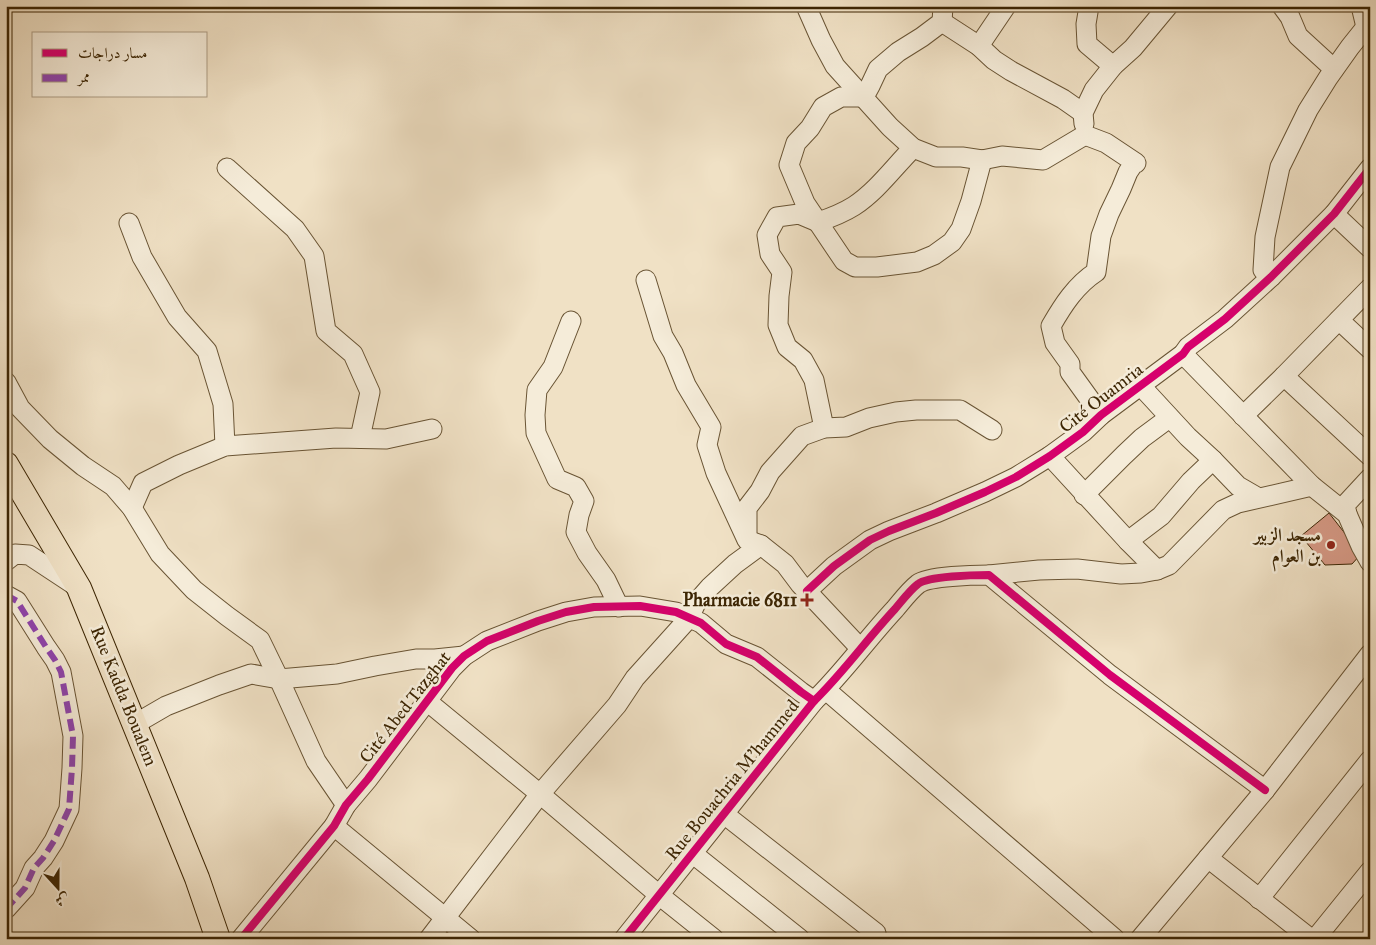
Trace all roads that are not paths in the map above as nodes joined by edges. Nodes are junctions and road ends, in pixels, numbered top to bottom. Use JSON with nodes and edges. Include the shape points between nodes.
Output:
{"nodes":[{"id":1,"x":806,"y":6,"type":"edge"},
{"id":2,"x":1006,"y":6,"type":"edge"},
{"id":3,"x":1089,"y":6,"type":"edge"},
{"id":4,"x":1282,"y":6,"type":"edge"},
{"id":5,"x":1361,"y":6,"type":"edge"},
{"id":6,"x":1162,"y":8,"type":"edge"},
{"id":7,"x":942,"y":14,"type":"edge"},
{"id":8,"x":1368,"y":24,"type":"edge"},
{"id":9,"x":979,"y":46,"type":"junction"},
{"id":10,"x":1112,"y":66,"type":"junction"},
{"id":11,"x":1334,"y":69,"type":"junction"},
{"id":12,"x":864,"y":97,"type":"junction"},
{"id":13,"x":1083,"y":113,"type":"junction"},
{"id":14,"x":1085,"y":135,"type":"junction"},
{"id":15,"x":912,"y":148,"type":"junction"},
{"id":16,"x":982,"y":160,"type":"junction"},
{"id":17,"x":227,"y":168,"type":"dead end"},
{"id":18,"x":1370,"y":168,"type":"edge"},
{"id":19,"x":1334,"y":214,"type":"junction"},
{"id":20,"x":818,"y":222,"type":"junction"},
{"id":21,"x":129,"y":223,"type":"dead end"},
{"id":22,"x":1370,"y":248,"type":"edge"},
{"id":23,"x":1271,"y":277,"type":"junction"},
{"id":24,"x":646,"y":280,"type":"dead end"},
{"id":25,"x":1370,"y":288,"type":"edge"},
{"id":26,"x":1338,"y":320,"type":"junction"},
{"id":27,"x":571,"y":321,"type":"dead end"},
{"id":28,"x":1370,"y":349,"type":"edge"},
{"id":29,"x":1183,"y":354,"type":"junction"},
{"id":30,"x":1284,"y":376,"type":"junction"},
{"id":31,"x":6,"y":382,"type":"edge"},
{"id":32,"x":1140,"y":385,"type":"junction"},
{"id":33,"x":1101,"y":415,"type":"junction"},
{"id":34,"x":1243,"y":416,"type":"junction"},
{"id":35,"x":1169,"y":418,"type":"junction"},
{"id":36,"x":824,"y":428,"type":"junction"},
{"id":37,"x":432,"y":429,"type":"dead end"},
{"id":38,"x":992,"y":430,"type":"dead end"},
{"id":39,"x":360,"y":438,"type":"junction"},
{"id":40,"x":225,"y":446,"type":"junction"},
{"id":41,"x":1050,"y":456,"type":"junction"},
{"id":42,"x":1370,"y":456,"type":"edge"},
{"id":43,"x":1213,"y":460,"type":"junction"},
{"id":44,"x":6,"y":464,"type":"edge"},
{"id":45,"x":1370,"y":478,"type":"edge"},
{"id":46,"x":1312,"y":486,"type":"junction"},
{"id":47,"x":1084,"y":495,"type":"junction"},
{"id":48,"x":1257,"y":497,"type":"junction"},
{"id":49,"x":132,"y":508,"type":"junction"},
{"id":50,"x":1347,"y":514,"type":"junction"},
{"id":51,"x":1128,"y":541,"type":"junction"},
{"id":52,"x":754,"y":543,"type":"junction"},
{"id":53,"x":6,"y":561,"type":"edge"},
{"id":54,"x":1370,"y":562,"type":"edge"},
{"id":55,"x":1157,"y":570,"type":"junction"},
{"id":56,"x":989,"y":575,"type":"junction"},
{"id":57,"x":80,"y":588,"type":"junction"},
{"id":58,"x":807,"y":591,"type":"junction"},
{"id":59,"x":6,"y":595,"type":"edge"},
{"id":60,"x":619,"y":606,"type":"junction"},
{"id":61,"x":689,"y":618,"type":"junction"},
{"id":62,"x":860,"y":648,"type":"junction"},
{"id":63,"x":464,"y":656,"type":"junction"},
{"id":64,"x":1368,"y":662,"type":"edge"},
{"id":65,"x":279,"y":679,"type":"junction"},
{"id":66,"x":820,"y":695,"type":"junction"},
{"id":67,"x":428,"y":702,"type":"junction"},
{"id":68,"x":135,"y":724,"type":"junction"},
{"id":69,"x":1370,"y":760,"type":"edge"},
{"id":70,"x":1264,"y":790,"type":"junction"},
{"id":71,"x":540,"y":794,"type":"junction"},
{"id":72,"x":346,"y":804,"type":"junction"},
{"id":73,"x":724,"y":814,"type":"junction"},
{"id":74,"x":334,"y":826,"type":"junction"},
{"id":75,"x":692,"y":853,"type":"junction"},
{"id":76,"x":1208,"y":858,"type":"junction"},
{"id":77,"x":1370,"y":872,"type":"edge"},
{"id":78,"x":659,"y":895,"type":"junction"},
{"id":79,"x":1259,"y":898,"type":"junction"},
{"id":80,"x":6,"y":909,"type":"edge"},
{"id":81,"x":445,"y":918,"type":"junction"},
{"id":82,"x":876,"y":933,"type":"dead end"},
{"id":83,"x":248,"y":936,"type":"edge"},
{"id":84,"x":218,"y":939,"type":"edge"},
{"id":85,"x":429,"y":939,"type":"edge"},
{"id":86,"x":471,"y":939,"type":"edge"},
{"id":87,"x":624,"y":939,"type":"edge"},
{"id":88,"x":714,"y":939,"type":"edge"},
{"id":89,"x":800,"y":939,"type":"edge"},
{"id":90,"x":1115,"y":939,"type":"edge"},
{"id":91,"x":1140,"y":939,"type":"edge"},
{"id":92,"x":1311,"y":939,"type":"edge"},
{"id":93,"x":1315,"y":939,"type":"edge"}],
"edges":[{"from":1,"to":12,"type":"street","via":[[835,66]]},
{"from":2,"to":9,"type":"street"},
{"from":3,"to":10,"type":"street","via":[[1087,44]]},
{"from":4,"to":11,"type":"street","via":[[1298,36]]},
{"from":5,"to":8,"type":"street"},
{"from":6,"to":10,"type":"street","via":[[1133,48]]},
{"from":7,"to":9,"type":"street"},
{"from":7,"to":12,"type":"street","via":[[922,37],[878,69]]},
{"from":8,"to":11,"type":"street"},
{"from":9,"to":13,"type":"street","via":[[994,60]]},
{"from":10,"to":13,"type":"street","via":[[1094,90]]},
{"from":11,"to":23,"type":"street","via":[[1308,110],[1280,167],[1263,270]]},
{"from":12,"to":15,"type":"street"},
{"from":12,"to":20,"type":"street","via":[[841,97],[823,107],[796,143],[789,166],[805,203]]},
{"from":13,"to":14,"type":"street"},
{"from":14,"to":16,"type":"street","via":[[1043,160],[1002,156]]},
{"from":14,"to":33,"type":"street","name":"Cité Ouamria","via":[[1106,143],[1136,163],[1128,172],[1109,214],[1101,236],[1096,272],[1073,294],[1050,326],[1055,343],[1070,364],[1070,372]]},
{"from":15,"to":16,"type":"street","via":[[936,157]]},
{"from":15,"to":20,"type":"street","via":[[876,188],[854,206]]},
{"from":16,"to":20,"type":"street","via":[[961,229],[952,242],[917,262],[855,267],[844,261]]},
{"from":17,"to":39,"type":"street","via":[[295,229],[314,256],[326,331],[353,354],[370,392]]},
{"from":18,"to":19,"type":"street","name":"Cité Ouamria"},
{"from":19,"to":22,"type":"street"},
{"from":19,"to":23,"type":"street","name":"Cité Ouamria"},
{"from":20,"to":36,"type":"street","via":[[799,214],[777,217],[767,235],[770,254],[782,272],[778,325],[787,348],[803,360],[814,380]]},
{"from":21,"to":40,"type":"street","via":[[142,257],[178,317],[207,351],[223,404]]},
{"from":23,"to":29,"type":"street","name":"Cité Ouamria"},
{"from":24,"to":52,"type":"street","via":[[663,336],[686,385],[711,427],[707,445],[716,473]]},
{"from":25,"to":26,"type":"street"},
{"from":26,"to":28,"type":"street"},
{"from":26,"to":30,"type":"street"},
{"from":27,"to":60,"type":"street","via":[[553,367],[537,390],[536,433],[556,479],[576,487],[584,500],[576,532]]},
{"from":29,"to":32,"type":"street","name":"Cité Ouamria"},
{"from":29,"to":34,"type":"street"},
{"from":30,"to":34,"type":"street"},
{"from":30,"to":42,"type":"street"},
{"from":31,"to":49,"type":"street","via":[[20,408],[50,439],[114,486]]},
{"from":32,"to":33,"type":"street","name":"Cité Ouamria"},
{"from":32,"to":35,"type":"street"},
{"from":33,"to":41,"type":"street","name":"Cité Ouamria"},
{"from":34,"to":46,"type":"street"},
{"from":35,"to":43,"type":"street"},
{"from":35,"to":47,"type":"street","via":[[1124,454]]},
{"from":36,"to":38,"type":"street","via":[[846,427],[896,412],[960,410]]},
{"from":36,"to":52,"type":"street","via":[[802,436],[770,472],[747,508]]},
{"from":37,"to":39,"type":"street","via":[[386,439]]},
{"from":39,"to":40,"type":"street"},
{"from":40,"to":49,"type":"street","via":[[143,483]]},
{"from":41,"to":47,"type":"street"},
{"from":41,"to":58,"type":"street","name":"Cité Ouamria","via":[[985,492],[870,540]]},
{"from":43,"to":48,"type":"street","via":[[1238,486]]},
{"from":43,"to":51,"type":"street","via":[[1161,516]]},
{"from":44,"to":57,"type":"main road","name":"Rue Kadda Boualem"},
{"from":45,"to":50,"type":"street","via":[[1345,505]]},
{"from":46,"to":48,"type":"street"},
{"from":46,"to":50,"type":"street"},
{"from":47,"to":51,"type":"street"},
{"from":48,"to":55,"type":"street","via":[[1223,510],[1169,565]]},
{"from":49,"to":65,"type":"street","via":[[160,554],[194,590],[260,640]]},
{"from":50,"to":54,"type":"street"},
{"from":51,"to":55,"type":"street"},
{"from":52,"to":58,"type":"street","via":[[785,564]]},
{"from":52,"to":61,"type":"street","via":[[696,603]]},
{"from":53,"to":57,"type":"street","via":[[15,554],[29,555]]},
{"from":55,"to":56,"type":"street","name":"Rue Bouachria M'hammed","via":[[1121,574],[1077,569],[1039,570]]},
{"from":56,"to":62,"type":"street","name":"Rue Bouachria M'hammed","via":[[936,578],[919,583]]},
{"from":56,"to":70,"type":"street","via":[[1110,675]]},
{"from":57,"to":68,"type":"main road","name":"Rue Kadda Boualem"},
{"from":58,"to":62,"type":"street"},
{"from":59,"to":80,"type":"street","via":[[17,601],[61,672],[73,736],[69,809],[54,841],[24,888]]},
{"from":60,"to":61,"type":"street","name":"Cité Abed Tazghat","via":[[676,612]]},
{"from":60,"to":63,"type":"street","name":"Cité Abed Tazghat","via":[[594,607],[557,615],[487,641]]},
{"from":61,"to":66,"type":"street","name":"Cité Abed Tazghat","via":[[701,623],[726,644],[757,657],[801,692]]},
{"from":61,"to":71,"type":"street"},
{"from":62,"to":66,"type":"street","name":"Rue Bouachria M'hammed"},
{"from":63,"to":65,"type":"street","name":"Cité Abed Tazghat","via":[[416,659],[337,674]]},
{"from":63,"to":67,"type":"street","name":"Cité Abed Tazghat"},
{"from":64,"to":70,"type":"street"},
{"from":65,"to":68,"type":"street","name":"Cité Abed Tazghat","via":[[251,674],[219,684],[166,706]]},
{"from":65,"to":72,"type":"street","via":[[316,761]]},
{"from":66,"to":73,"type":"street","name":"Rue Bouachria M'hammed"},
{"from":66,"to":90,"type":"street","name":"Cité Abed Tazghat"},
{"from":67,"to":71,"type":"street","name":"Cité Abed Tazghat"},
{"from":67,"to":72,"type":"street","name":"Cité Abed Tazghat"},
{"from":68,"to":84,"type":"main road","name":"Rue Kadda Boualem"},
{"from":69,"to":79,"type":"street"},
{"from":70,"to":76,"type":"street"},
{"from":71,"to":78,"type":"street","name":"Cité Abed Tazghat"},
{"from":71,"to":81,"type":"street"},
{"from":72,"to":74,"type":"street","name":"Cité Abed Tazghat"},
{"from":73,"to":75,"type":"street","name":"Rue Bouachria M'hammed"},
{"from":73,"to":82,"type":"street"},
{"from":74,"to":81,"type":"street"},
{"from":74,"to":83,"type":"street","name":"Cité Abed Tazghat"},
{"from":75,"to":78,"type":"street","name":"Rue Bouachria M'hammed"},
{"from":75,"to":89,"type":"street"},
{"from":76,"to":79,"type":"street"},
{"from":76,"to":91,"type":"street"},
{"from":77,"to":93,"type":"street"},
{"from":78,"to":87,"type":"street","name":"Rue Bouachria M'hammed"},
{"from":78,"to":88,"type":"street","name":"Cité Abed Tazghat"},
{"from":79,"to":92,"type":"street"},
{"from":81,"to":85,"type":"street"},
{"from":81,"to":86,"type":"street"}]}
